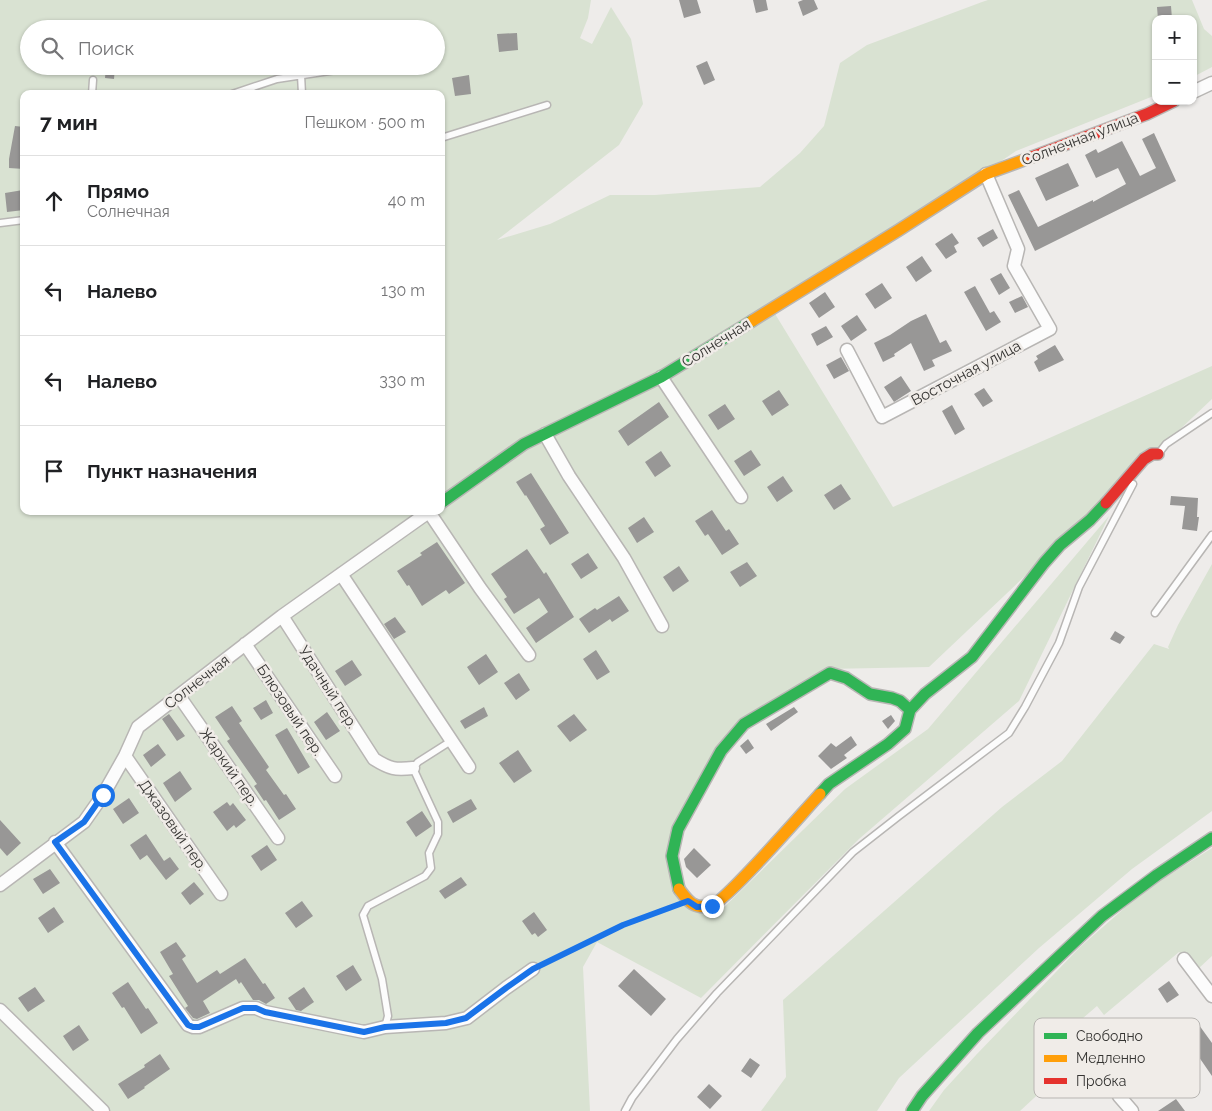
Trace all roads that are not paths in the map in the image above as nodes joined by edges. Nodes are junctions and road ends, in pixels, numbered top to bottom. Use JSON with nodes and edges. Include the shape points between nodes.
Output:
{"nodes":[{"id":1,"x":307,"y":75,"type":"edge"},
{"id":2,"x":301,"y":76,"type":"junction"},
{"id":3,"x":93,"y":80,"type":"dead end"},
{"id":4,"x":1212,"y":83,"type":"edge"},
{"id":5,"x":92,"y":90,"type":"edge"},
{"id":6,"x":243,"y":90,"type":"edge"},
{"id":7,"x":302,"y":90,"type":"edge"},
{"id":8,"x":1197,"y":90,"type":"edge"},
{"id":9,"x":547,"y":105,"type":"dead end"},
{"id":10,"x":1166,"y":105,"type":"edge"},
{"id":11,"x":445,"y":137,"type":"edge"},
{"id":12,"x":986,"y":174,"type":"junction"},
{"id":13,"x":20,"y":220,"type":"edge"},
{"id":14,"x":0,"y":223,"type":"edge"},
{"id":15,"x":847,"y":350,"type":"dead end"},
{"id":16,"x":661,"y":377,"type":"junction"},
{"id":17,"x":1212,"y":414,"type":"edge"},
{"id":18,"x":545,"y":434,"type":"junction"},
{"id":19,"x":1155,"y":458,"type":"joint"},
{"id":20,"x":1139,"y":477,"type":"dead end"},
{"id":21,"x":741,"y":497,"type":"dead end"},
{"id":22,"x":445,"y":500,"type":"edge"},
{"id":23,"x":425,"y":515,"type":"edge"},
{"id":24,"x":431,"y":515,"type":"edge"},
{"id":25,"x":1212,"y":535,"type":"edge"},
{"id":26,"x":341,"y":574,"type":"junction"},
{"id":27,"x":1155,"y":613,"type":"dead end"},
{"id":28,"x":282,"y":616,"type":"junction"},
{"id":29,"x":662,"y":626,"type":"dead end"},
{"id":30,"x":245,"y":644,"type":"junction"},
{"id":31,"x":529,"y":655,"type":"dead end"},
{"id":32,"x":179,"y":696,"type":"junction"},
{"id":33,"x":910,"y":710,"type":"junction"},
{"id":34,"x":451,"y":741,"type":"junction"},
{"id":35,"x":125,"y":756,"type":"junction"},
{"id":36,"x":469,"y":766,"type":"dead end"},
{"id":37,"x":413,"y":768,"type":"junction"},
{"id":38,"x":335,"y":776,"type":"dead end"},
{"id":39,"x":278,"y":838,"type":"dead end"},
{"id":40,"x":1212,"y":838,"type":"edge"},
{"id":41,"x":55,"y":842,"type":"junction"},
{"id":42,"x":0,"y":885,"type":"edge"},
{"id":43,"x":221,"y":894,"type":"dead end"},
{"id":44,"x":1184,"y":959,"type":"dead end"},
{"id":45,"x":533,"y":969,"type":"road end"},
{"id":46,"x":1212,"y":996,"type":"edge"},
{"id":47,"x":0,"y":1010,"type":"edge"},
{"id":48,"x":385,"y":1027,"type":"junction"},
{"id":49,"x":1121,"y":1098,"type":"edge"},
{"id":50,"x":103,"y":1111,"type":"edge"},
{"id":51,"x":625,"y":1111,"type":"edge"},
{"id":52,"x":912,"y":1111,"type":"edge"},
{"id":53,"x":1132,"y":1111,"type":"edge"}],
"edges":[{"from":1,"to":2,"type":"lane"},
{"from":2,"to":6,"type":"lane","via":[[277,78]]},
{"from":2,"to":7,"type":"lane"},
{"from":3,"to":5,"type":"lane"},
{"from":4,"to":8,"type":"street"},
{"from":9,"to":11,"type":"lane"},
{"from":10,"to":12,"type":"street","name":"Солнечная улица"},
{"from":12,"to":15,"type":"street","name":"Восточная улица","via":[[1018,249],[1014,266],[1050,329],[882,417]]},
{"from":12,"to":16,"type":"street","name":"Солнечная"},
{"from":13,"to":14,"type":"lane"},
{"from":16,"to":18,"type":"street","name":"Солнечная"},
{"from":16,"to":21,"type":"street"},
{"from":17,"to":19,"type":"lane","via":[[1166,444]]},
{"from":18,"to":22,"type":"street","name":"Солнечная","via":[[524,444]]},
{"from":18,"to":29,"type":"street","via":[[624,558]]},
{"from":19,"to":33,"type":"street","via":[[1152,454],[1144,459],[1105,505],[1060,545],[972,657]]},
{"from":20,"to":51,"type":"lane","via":[[1079,588],[1059,643],[1009,733],[853,852],[705,1006]]},
{"from":23,"to":26,"type":"street","name":"Солнечная"},
{"from":24,"to":31,"type":"street"},
{"from":25,"to":27,"type":"lane"},
{"from":26,"to":28,"type":"street","name":"Солнечная"},
{"from":26,"to":34,"type":"street"},
{"from":28,"to":30,"type":"street","name":"Солнечная"},
{"from":28,"to":37,"type":"street","name":"Удачный пер.","via":[[374,759],[386,767]]},
{"from":30,"to":32,"type":"street","name":"Солнечная"},
{"from":30,"to":38,"type":"street","name":"Блюзовый пер."},
{"from":32,"to":35,"type":"street","name":"Солнечная","via":[[138,727]]},
{"from":32,"to":39,"type":"street","name":"Жаркий пер."},
{"from":33,"to":33,"type":"street","via":[[892,698],[870,694],[846,678],[830,673],[744,724],[721,751],[678,829],[672,856],[679,888],[688,901],[697,907],[712,906],[731,890],[829,784],[905,729]]},
{"from":34,"to":36,"type":"street"},
{"from":34,"to":37,"type":"lane"},
{"from":35,"to":41,"type":"street","name":"Солнечная","via":[[84,822]]},
{"from":35,"to":43,"type":"street","name":"Джазовый пер."},
{"from":37,"to":48,"type":"lane","via":[[438,822],[438,834],[429,853],[430,868],[425,876],[368,906],[363,915],[382,979],[388,1016]]},
{"from":40,"to":52,"type":"street","via":[[1102,916],[978,1033]]},
{"from":41,"to":42,"type":"street","name":"Солнечная"},
{"from":41,"to":48,"type":"street","via":[[188,1025],[199,1027],[243,1008],[256,1008],[364,1032]]},
{"from":44,"to":46,"type":"street"},
{"from":45,"to":48,"type":"street","via":[[466,1018],[446,1023]]},
{"from":47,"to":50,"type":"street"},
{"from":49,"to":53,"type":"street"}]}
